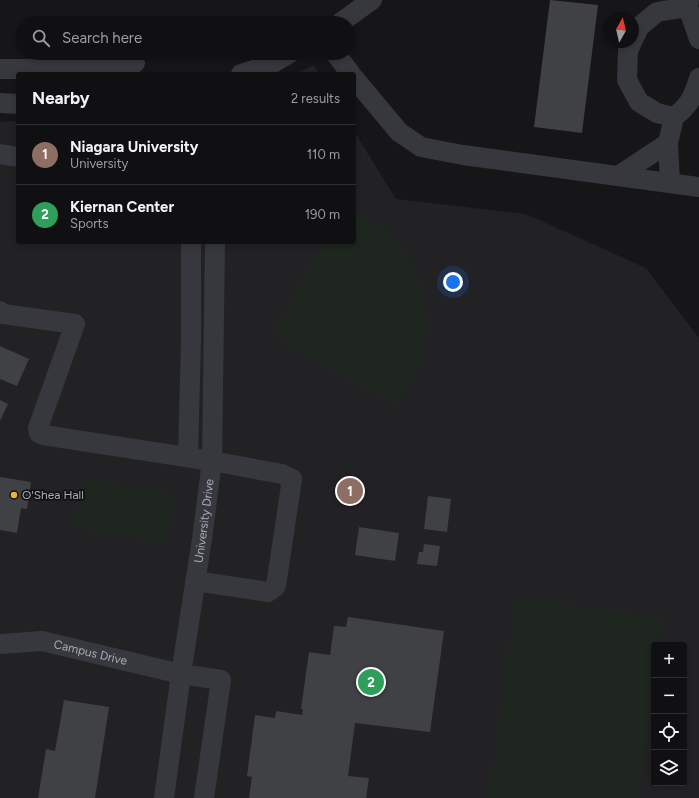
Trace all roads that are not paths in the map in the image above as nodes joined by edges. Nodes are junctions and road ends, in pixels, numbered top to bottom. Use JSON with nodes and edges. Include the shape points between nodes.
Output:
{"nodes":[{"id":1,"x":372,"y":0,"type":"edge"},
{"id":2,"x":689,"y":3,"type":"edge"},
{"id":3,"x":350,"y":16,"type":"edge"},
{"id":4,"x":639,"y":27,"type":"edge"},
{"id":5,"x":699,"y":39,"type":"edge"},
{"id":6,"x":630,"y":48,"type":"edge"},
{"id":7,"x":278,"y":60,"type":"edge"},
{"id":8,"x":340,"y":60,"type":"edge"},
{"id":9,"x":123,"y":67,"type":"edge"},
{"id":10,"x":0,"y":69,"type":"edge"},
{"id":11,"x":248,"y":72,"type":"edge"},
{"id":12,"x":349,"y":72,"type":"edge"},
{"id":13,"x":699,"y":78,"type":"edge"},
{"id":14,"x":356,"y":80,"type":"edge"},
{"id":15,"x":0,"y":104,"type":"edge"},
{"id":16,"x":16,"y":104,"type":"edge"},
{"id":17,"x":674,"y":117,"type":"junction"},
{"id":18,"x":668,"y":143,"type":"junction"},
{"id":19,"x":0,"y":154,"type":"edge"},
{"id":20,"x":16,"y":157,"type":"edge"},
{"id":21,"x":618,"y":176,"type":"junction"},
{"id":22,"x":670,"y":182,"type":"junction"},
{"id":23,"x":699,"y":187,"type":"edge"},
{"id":24,"x":191,"y":244,"type":"edge"},
{"id":25,"x":215,"y":244,"type":"edge"},
{"id":26,"x":191,"y":262,"type":"junction"},
{"id":27,"x":215,"y":265,"type":"junction"},
{"id":28,"x":0,"y":311,"type":"edge"},
{"id":29,"x":191,"y":340,"type":"junction"},
{"id":30,"x":214,"y":343,"type":"junction"},
{"id":31,"x":188,"y":457,"type":"junction"},
{"id":32,"x":212,"y":461,"type":"junction"},
{"id":33,"x":195,"y":582,"type":"junction"},
{"id":34,"x":0,"y":644,"type":"edge"},
{"id":35,"x":181,"y":674,"type":"junction"},
{"id":36,"x":164,"y":798,"type":"edge"},
{"id":37,"x":204,"y":798,"type":"edge"}],
"edges":[{"from":1,"to":3,"type":"street"},
{"from":2,"to":4,"type":"street","via":[[657,12]]},
{"from":2,"to":5,"type":"street"},
{"from":6,"to":17,"type":"street","via":[[627,80],[639,102],[657,113]]},
{"from":7,"to":11,"type":"street"},
{"from":8,"to":12,"type":"street"},
{"from":9,"to":10,"type":"street"},
{"from":13,"to":17,"type":"street","via":[[686,108]]},
{"from":14,"to":21,"type":"street","via":[[399,132],[421,147]]},
{"from":15,"to":16,"type":"street"},
{"from":17,"to":18,"type":"street"},
{"from":18,"to":21,"type":"street"},
{"from":18,"to":22,"type":"street"},
{"from":19,"to":20,"type":"street"},
{"from":21,"to":22,"type":"street"},
{"from":22,"to":23,"type":"street"},
{"from":24,"to":26,"type":"street"},
{"from":25,"to":27,"type":"street","name":"University Drive"},
{"from":26,"to":27,"type":"street"},
{"from":26,"to":29,"type":"street"},
{"from":27,"to":30,"type":"street","name":"University Drive"},
{"from":28,"to":31,"type":"street","via":[[3,314],[75,324],[38,428],[39,433]]},
{"from":29,"to":30,"type":"street"},
{"from":29,"to":31,"type":"street"},
{"from":30,"to":32,"type":"street","name":"University Drive"},
{"from":31,"to":32,"type":"street"},
{"from":32,"to":33,"type":"street","name":"University Drive"},
{"from":32,"to":33,"type":"street","via":[[282,474],[292,479],[276,586],[268,592]]},
{"from":33,"to":35,"type":"street","name":"University Drive"},
{"from":34,"to":35,"type":"street","name":"Campus Drive","via":[[42,641]]},
{"from":35,"to":36,"type":"street","name":"University Drive"},
{"from":35,"to":37,"type":"street","name":"Campus Drive","via":[[220,680]]}]}
